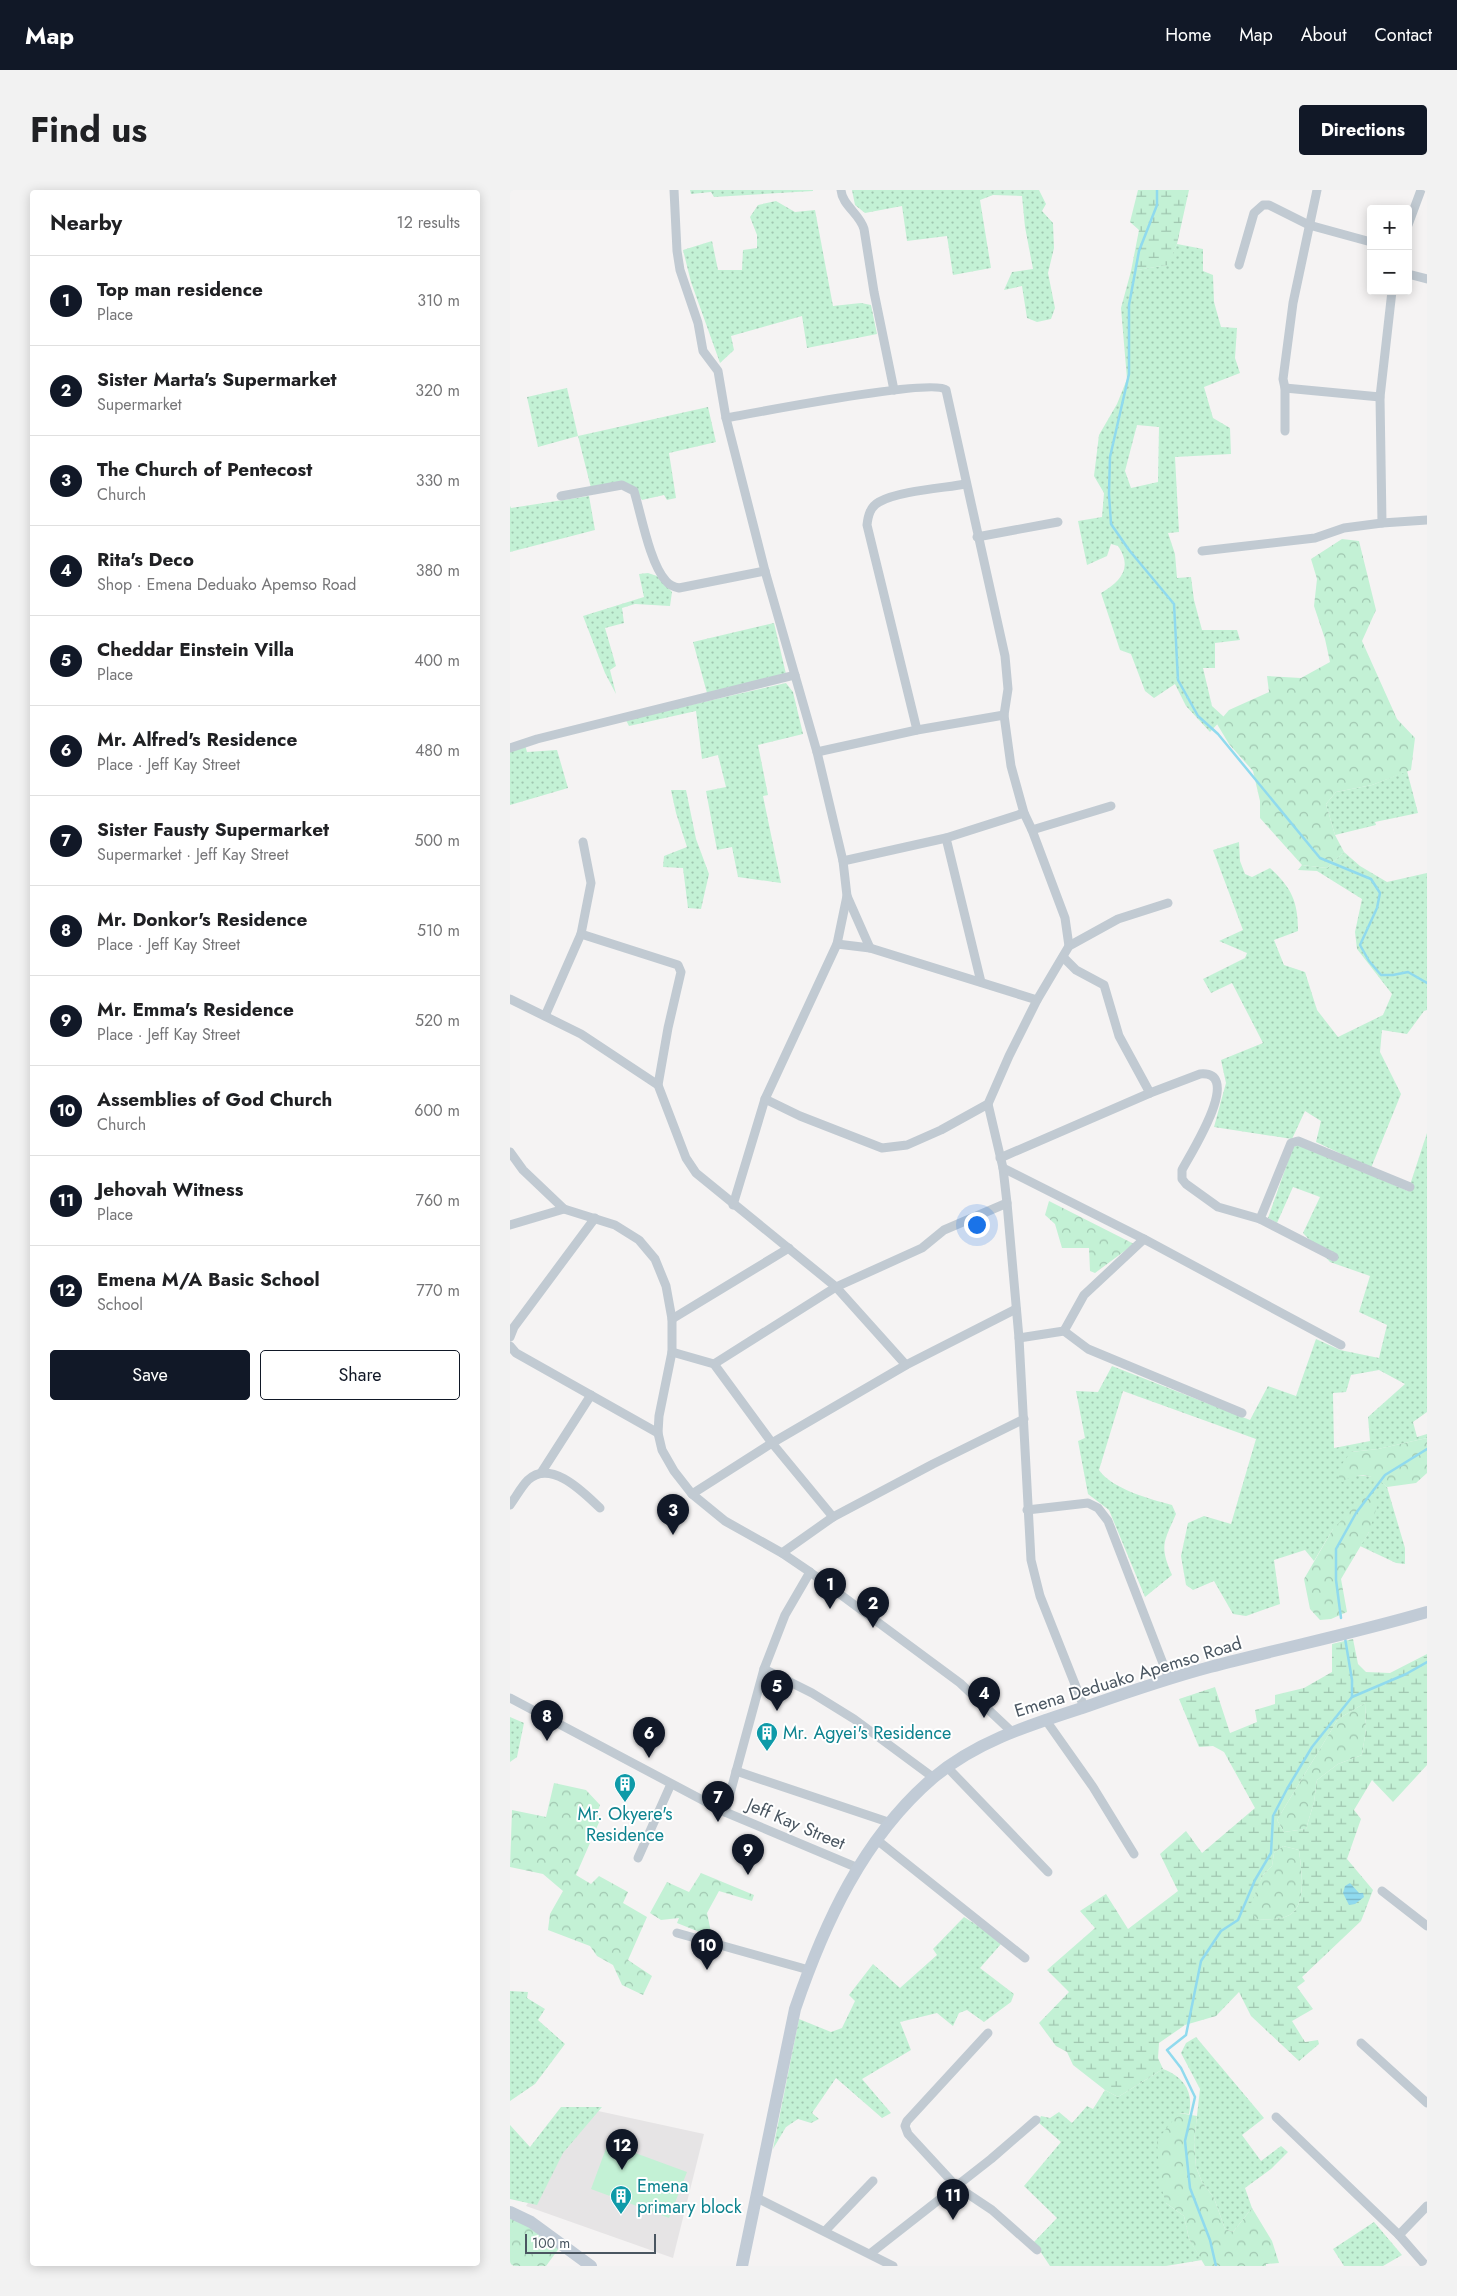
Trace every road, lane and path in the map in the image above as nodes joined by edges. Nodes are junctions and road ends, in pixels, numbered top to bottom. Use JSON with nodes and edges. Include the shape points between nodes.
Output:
{"nodes":[{"id":1,"x":674,"y":190,"type":"edge"},
{"id":2,"x":841,"y":190,"type":"edge"},
{"id":3,"x":1317,"y":190,"type":"edge"},
{"id":4,"x":1421,"y":190,"type":"edge"},
{"id":5,"x":1412,"y":214,"type":"edge"},
{"id":6,"x":1309,"y":225,"type":"junction"},
{"id":7,"x":1367,"y":241,"type":"edge"},
{"id":8,"x":1239,"y":266,"type":"dead end"},
{"id":9,"x":1412,"y":275,"type":"edge"},
{"id":10,"x":1427,"y":279,"type":"edge"},
{"id":11,"x":1392,"y":295,"type":"edge"},
{"id":12,"x":1285,"y":388,"type":"junction"},
{"id":13,"x":894,"y":390,"type":"junction"},
{"id":14,"x":1380,"y":397,"type":"junction"},
{"id":15,"x":726,"y":418,"type":"junction"},
{"id":16,"x":1285,"y":431,"type":"dead end"},
{"id":17,"x":966,"y":484,"type":"junction"},
{"id":18,"x":562,"y":496,"type":"dead end"},
{"id":19,"x":1427,"y":520,"type":"edge"},
{"id":20,"x":1058,"y":522,"type":"dead end"},
{"id":21,"x":1382,"y":523,"type":"junction"},
{"id":22,"x":977,"y":537,"type":"junction"},
{"id":23,"x":1202,"y":551,"type":"dead end"},
{"id":24,"x":765,"y":571,"type":"junction"},
{"id":25,"x":795,"y":675,"type":"junction"},
{"id":26,"x":1004,"y":714,"type":"junction"},
{"id":27,"x":918,"y":730,"type":"junction"},
{"id":28,"x":510,"y":748,"type":"edge"},
{"id":29,"x":816,"y":752,"type":"junction"},
{"id":30,"x":1111,"y":806,"type":"dead end"},
{"id":31,"x":1024,"y":813,"type":"junction"},
{"id":32,"x":1032,"y":830,"type":"junction"},
{"id":33,"x":946,"y":838,"type":"junction"},
{"id":34,"x":583,"y":842,"type":"dead end"},
{"id":35,"x":842,"y":861,"type":"junction"},
{"id":36,"x":847,"y":896,"type":"junction"},
{"id":37,"x":1168,"y":903,"type":"dead end"},
{"id":38,"x":581,"y":934,"type":"junction"},
{"id":39,"x":837,"y":944,"type":"junction"},
{"id":40,"x":1069,"y":946,"type":"junction"},
{"id":41,"x":870,"y":948,"type":"junction"},
{"id":42,"x":1063,"y":957,"type":"junction"},
{"id":43,"x":981,"y":982,"type":"junction"},
{"id":44,"x":510,"y":999,"type":"edge"},
{"id":45,"x":1037,"y":1000,"type":"junction"},
{"id":46,"x":545,"y":1016,"type":"junction"},
{"id":47,"x":658,"y":1085,"type":"junction"},
{"id":48,"x":1150,"y":1092,"type":"junction"},
{"id":49,"x":765,"y":1099,"type":"junction"},
{"id":50,"x":988,"y":1104,"type":"junction"},
{"id":51,"x":510,"y":1152,"type":"edge"},
{"id":52,"x":1000,"y":1158,"type":"junction"},
{"id":53,"x":1003,"y":1168,"type":"junction"},
{"id":54,"x":1410,"y":1187,"type":"dead end"},
{"id":55,"x":1007,"y":1203,"type":"junction"},
{"id":56,"x":733,"y":1204,"type":"junction"},
{"id":57,"x":564,"y":1209,"type":"junction"},
{"id":58,"x":594,"y":1218,"type":"junction"},
{"id":59,"x":1260,"y":1218,"type":"junction"},
{"id":60,"x":510,"y":1224,"type":"edge"},
{"id":61,"x":1144,"y":1239,"type":"junction"},
{"id":62,"x":789,"y":1248,"type":"junction"},
{"id":63,"x":1334,"y":1257,"type":"dead end"},
{"id":64,"x":836,"y":1287,"type":"junction"},
{"id":65,"x":1016,"y":1309,"type":"junction"},
{"id":66,"x":672,"y":1319,"type":"junction"},
{"id":67,"x":1064,"y":1331,"type":"junction"},
{"id":68,"x":510,"y":1337,"type":"edge"},
{"id":69,"x":1019,"y":1338,"type":"junction"},
{"id":70,"x":1341,"y":1345,"type":"dead end"},
{"id":71,"x":510,"y":1347,"type":"edge"},
{"id":72,"x":672,"y":1352,"type":"junction"},
{"id":73,"x":714,"y":1364,"type":"junction"},
{"id":74,"x":906,"y":1365,"type":"junction"},
{"id":75,"x":591,"y":1395,"type":"junction"},
{"id":76,"x":1242,"y":1413,"type":"dead end"},
{"id":77,"x":1024,"y":1419,"type":"junction"},
{"id":78,"x":658,"y":1433,"type":"junction"},
{"id":79,"x":772,"y":1442,"type":"junction"},
{"id":80,"x":541,"y":1473,"type":"junction"},
{"id":81,"x":692,"y":1494,"type":"junction"},
{"id":82,"x":510,"y":1505,"type":"edge"},
{"id":83,"x":600,"y":1508,"type":"dead end"},
{"id":84,"x":1027,"y":1510,"type":"junction"},
{"id":85,"x":833,"y":1517,"type":"junction"},
{"id":86,"x":782,"y":1553,"type":"junction"},
{"id":87,"x":810,"y":1572,"type":"junction"},
{"id":88,"x":1427,"y":1612,"type":"edge"},
{"id":89,"x":764,"y":1669,"type":"junction"},
{"id":90,"x":1169,"y":1679,"type":"junction"},
{"id":91,"x":510,"y":1698,"type":"edge"},
{"id":92,"x":1084,"y":1707,"type":"junction"},
{"id":93,"x":1045,"y":1718,"type":"junction"},
{"id":94,"x":1011,"y":1732,"type":"junction"},
{"id":95,"x":948,"y":1768,"type":"junction"},
{"id":96,"x":736,"y":1771,"type":"junction"},
{"id":97,"x":934,"y":1778,"type":"junction"},
{"id":98,"x":671,"y":1784,"type":"junction"},
{"id":99,"x":725,"y":1812,"type":"junction"},
{"id":100,"x":891,"y":1823,"type":"junction"},
{"id":101,"x":877,"y":1840,"type":"junction"},
{"id":102,"x":1134,"y":1854,"type":"dead end"},
{"id":103,"x":638,"y":1858,"type":"dead end"},
{"id":104,"x":858,"y":1868,"type":"junction"},
{"id":105,"x":1048,"y":1872,"type":"dead end"},
{"id":106,"x":1382,"y":1891,"type":"dead end"},
{"id":107,"x":1427,"y":1926,"type":"edge"},
{"id":108,"x":677,"y":1933,"type":"dead end"},
{"id":109,"x":1025,"y":1958,"type":"dead end"},
{"id":110,"x":809,"y":1970,"type":"junction"},
{"id":111,"x":988,"y":2033,"type":"dead end"},
{"id":112,"x":1361,"y":2043,"type":"dead end"},
{"id":113,"x":1427,"y":2103,"type":"edge"},
{"id":114,"x":1276,"y":2117,"type":"dead end"},
{"id":115,"x":1036,"y":2120,"type":"dead end"},
{"id":116,"x":873,"y":2181,"type":"dead end"},
{"id":117,"x":956,"y":2186,"type":"junction"},
{"id":118,"x":757,"y":2198,"type":"junction"},
{"id":119,"x":1427,"y":2206,"type":"edge"},
{"id":120,"x":510,"y":2212,"type":"edge"},
{"id":121,"x":825,"y":2231,"type":"junction"},
{"id":122,"x":1399,"y":2236,"type":"junction"},
{"id":123,"x":1037,"y":2250,"type":"dead end"},
{"id":124,"x":871,"y":2253,"type":"junction"},
{"id":125,"x":888,"y":2264,"type":"edge"},
{"id":126,"x":591,"y":2266,"type":"edge"},
{"id":127,"x":742,"y":2266,"type":"edge"},
{"id":128,"x":1426,"y":2266,"type":"edge"}],
"edges":[{"from":1,"to":15,"type":"street","via":[[676,251],[680,270],[698,322],[703,351],[718,371]]},
{"from":2,"to":13,"type":"street","via":[[843,198],[862,220]]},
{"from":3,"to":6,"type":"street"},
{"from":4,"to":5,"type":"street"},
{"from":6,"to":7,"type":"street"},
{"from":6,"to":8,"type":"street","via":[[1269,205],[1258,208]]},
{"from":6,"to":12,"type":"street","via":[[1293,303],[1283,379]]},
{"from":9,"to":10,"type":"street"},
{"from":11,"to":14,"type":"street"},
{"from":12,"to":14,"type":"street"},
{"from":12,"to":16,"type":"street"},
{"from":13,"to":15,"type":"street"},
{"from":13,"to":17,"type":"street","via":[[939,386],[946,390]]},
{"from":14,"to":21,"type":"street"},
{"from":15,"to":24,"type":"street"},
{"from":17,"to":22,"type":"street"},
{"from":17,"to":27,"type":"street","via":[[914,492],[879,502],[869,512],[867,525]]},
{"from":18,"to":24,"type":"street","via":[[622,485],[634,491],[655,564],[671,586],[680,588]]},
{"from":19,"to":21,"type":"street"},
{"from":20,"to":22,"type":"street"},
{"from":21,"to":23,"type":"street","via":[[1344,528],[1315,538]]},
{"from":22,"to":26,"type":"street","via":[[1005,656],[1008,689]]},
{"from":24,"to":25,"type":"street"},
{"from":25,"to":28,"type":"street"},
{"from":25,"to":29,"type":"street"},
{"from":26,"to":27,"type":"street"},
{"from":26,"to":31,"type":"street","via":[[1011,766]]},
{"from":27,"to":29,"type":"street"},
{"from":29,"to":35,"type":"street"},
{"from":30,"to":32,"type":"street"},
{"from":31,"to":32,"type":"street"},
{"from":31,"to":33,"type":"street"},
{"from":32,"to":40,"type":"street","via":[[1065,918]]},
{"from":33,"to":35,"type":"street"},
{"from":33,"to":43,"type":"street"},
{"from":34,"to":38,"type":"street","via":[[591,883]]},
{"from":35,"to":36,"type":"street"},
{"from":36,"to":39,"type":"street"},
{"from":36,"to":41,"type":"street"},
{"from":37,"to":40,"type":"street","via":[[1133,913]]},
{"from":38,"to":46,"type":"street"},
{"from":38,"to":47,"type":"street","via":[[678,965],[680,980]]},
{"from":39,"to":41,"type":"street"},
{"from":39,"to":49,"type":"street"},
{"from":40,"to":42,"type":"street"},
{"from":41,"to":43,"type":"street"},
{"from":42,"to":45,"type":"street"},
{"from":42,"to":48,"type":"street","via":[[1076,970],[1104,985],[1119,1036]]},
{"from":43,"to":45,"type":"street"},
{"from":44,"to":46,"type":"street"},
{"from":45,"to":50,"type":"street"},
{"from":46,"to":47,"type":"street","via":[[582,1034]]},
{"from":47,"to":56,"type":"street","via":[[686,1158],[696,1173]]},
{"from":48,"to":52,"type":"street"},
{"from":48,"to":59,"type":"street","via":[[1200,1074],[1213,1077],[1218,1086],[1216,1105],[1182,1170],[1182,1179],[1218,1207]]},
{"from":49,"to":50,"type":"street","via":[[882,1148],[907,1145]]},
{"from":49,"to":56,"type":"street"},
{"from":50,"to":52,"type":"street"},
{"from":51,"to":57,"type":"street","via":[[523,1170]]},
{"from":52,"to":53,"type":"street"},
{"from":53,"to":55,"type":"street"},
{"from":53,"to":61,"type":"street"},
{"from":54,"to":59,"type":"street","via":[[1298,1141],[1291,1143]]},
{"from":55,"to":64,"type":"street","via":[[944,1230],[922,1248]]},
{"from":55,"to":65,"type":"street"},
{"from":56,"to":62,"type":"street"},
{"from":57,"to":58,"type":"street"},
{"from":57,"to":60,"type":"street"},
{"from":58,"to":66,"type":"street","via":[[615,1225],[639,1240],[655,1259],[666,1286]]},
{"from":58,"to":68,"type":"street"},
{"from":59,"to":63,"type":"street"},
{"from":61,"to":67,"type":"street","via":[[1084,1295]]},
{"from":61,"to":70,"type":"street"},
{"from":62,"to":64,"type":"street"},
{"from":62,"to":66,"type":"street"},
{"from":64,"to":73,"type":"street"},
{"from":64,"to":74,"type":"street"},
{"from":65,"to":69,"type":"street"},
{"from":65,"to":74,"type":"street"},
{"from":66,"to":72,"type":"street"},
{"from":67,"to":69,"type":"street"},
{"from":67,"to":76,"type":"street","via":[[1088,1349]]},
{"from":69,"to":77,"type":"street"},
{"from":71,"to":75,"type":"street"},
{"from":72,"to":73,"type":"street"},
{"from":72,"to":78,"type":"street"},
{"from":73,"to":79,"type":"street"},
{"from":74,"to":79,"type":"street"},
{"from":75,"to":78,"type":"street"},
{"from":75,"to":80,"type":"street"},
{"from":77,"to":84,"type":"street"},
{"from":77,"to":85,"type":"street"},
{"from":78,"to":81,"type":"street","via":[[666,1457]]},
{"from":79,"to":81,"type":"street"},
{"from":79,"to":85,"type":"street"},
{"from":80,"to":82,"type":"street","via":[[529,1479]]},
{"from":80,"to":83,"type":"street","via":[[571,1481]]},
{"from":81,"to":86,"type":"street","via":[[724,1521]]},
{"from":84,"to":90,"type":"street","via":[[1088,1503],[1098,1508],[1108,1520]]},
{"from":84,"to":92,"type":"street","via":[[1031,1560],[1040,1596]]},
{"from":85,"to":86,"type":"street"},
{"from":86,"to":87,"type":"street"},
{"from":87,"to":89,"type":"street","via":[[785,1616]]},
{"from":87,"to":94,"type":"street","via":[[960,1683]]},
{"from":88,"to":90,"type":"street","name":"Emena Deduako Apemso Road"},
{"from":89,"to":96,"type":"street"},
{"from":89,"to":97,"type":"street","via":[[854,1719]]},
{"from":90,"to":92,"type":"street","name":"Emena Deduako Apemso Road"},
{"from":91,"to":98,"type":"street","name":"Jeff Kay Street"},
{"from":92,"to":93,"type":"street","name":"Emena Deduako Apemso Road"},
{"from":93,"to":94,"type":"street","name":"Emena Deduako Apemso Road"},
{"from":93,"to":102,"type":"street"},
{"from":94,"to":95,"type":"street","name":"Emena Deduako Apemso Road"},
{"from":95,"to":97,"type":"street","name":"Emena Deduako Apemso Road"},
{"from":95,"to":105,"type":"street"},
{"from":96,"to":99,"type":"street"},
{"from":96,"to":100,"type":"street"},
{"from":97,"to":100,"type":"street","name":"Emena Deduako Apemso Road"},
{"from":98,"to":99,"type":"street","name":"Jeff Kay Street"},
{"from":98,"to":103,"type":"street"},
{"from":99,"to":104,"type":"street","name":"Jeff Kay Street"},
{"from":100,"to":101,"type":"street","name":"Emena Deduako Apemso Road"},
{"from":101,"to":104,"type":"street","name":"Emena Deduako Apemso Road"},
{"from":101,"to":109,"type":"street"},
{"from":104,"to":110,"type":"street","name":"Emena Deduako Apemso Road","via":[[832,1914]]},
{"from":106,"to":107,"type":"street"},
{"from":108,"to":110,"type":"street"},
{"from":110,"to":118,"type":"street","name":"Emena Deduako Apemso Road","via":[[795,2009]]},
{"from":111,"to":117,"type":"street","via":[[905,2126],[908,2134]]},
{"from":112,"to":113,"type":"street"},
{"from":114,"to":122,"type":"street"},
{"from":115,"to":117,"type":"street"},
{"from":116,"to":121,"type":"street"},
{"from":117,"to":123,"type":"street","via":[[992,2210]]},
{"from":117,"to":124,"type":"street"},
{"from":118,"to":121,"type":"street"},
{"from":118,"to":127,"type":"street","name":"Emena Deduako Apemso Road"},
{"from":119,"to":122,"type":"street"},
{"from":120,"to":126,"type":"street","via":[[531,2222]]},
{"from":121,"to":124,"type":"street"},
{"from":122,"to":128,"type":"street"},
{"from":124,"to":125,"type":"street"}]}
